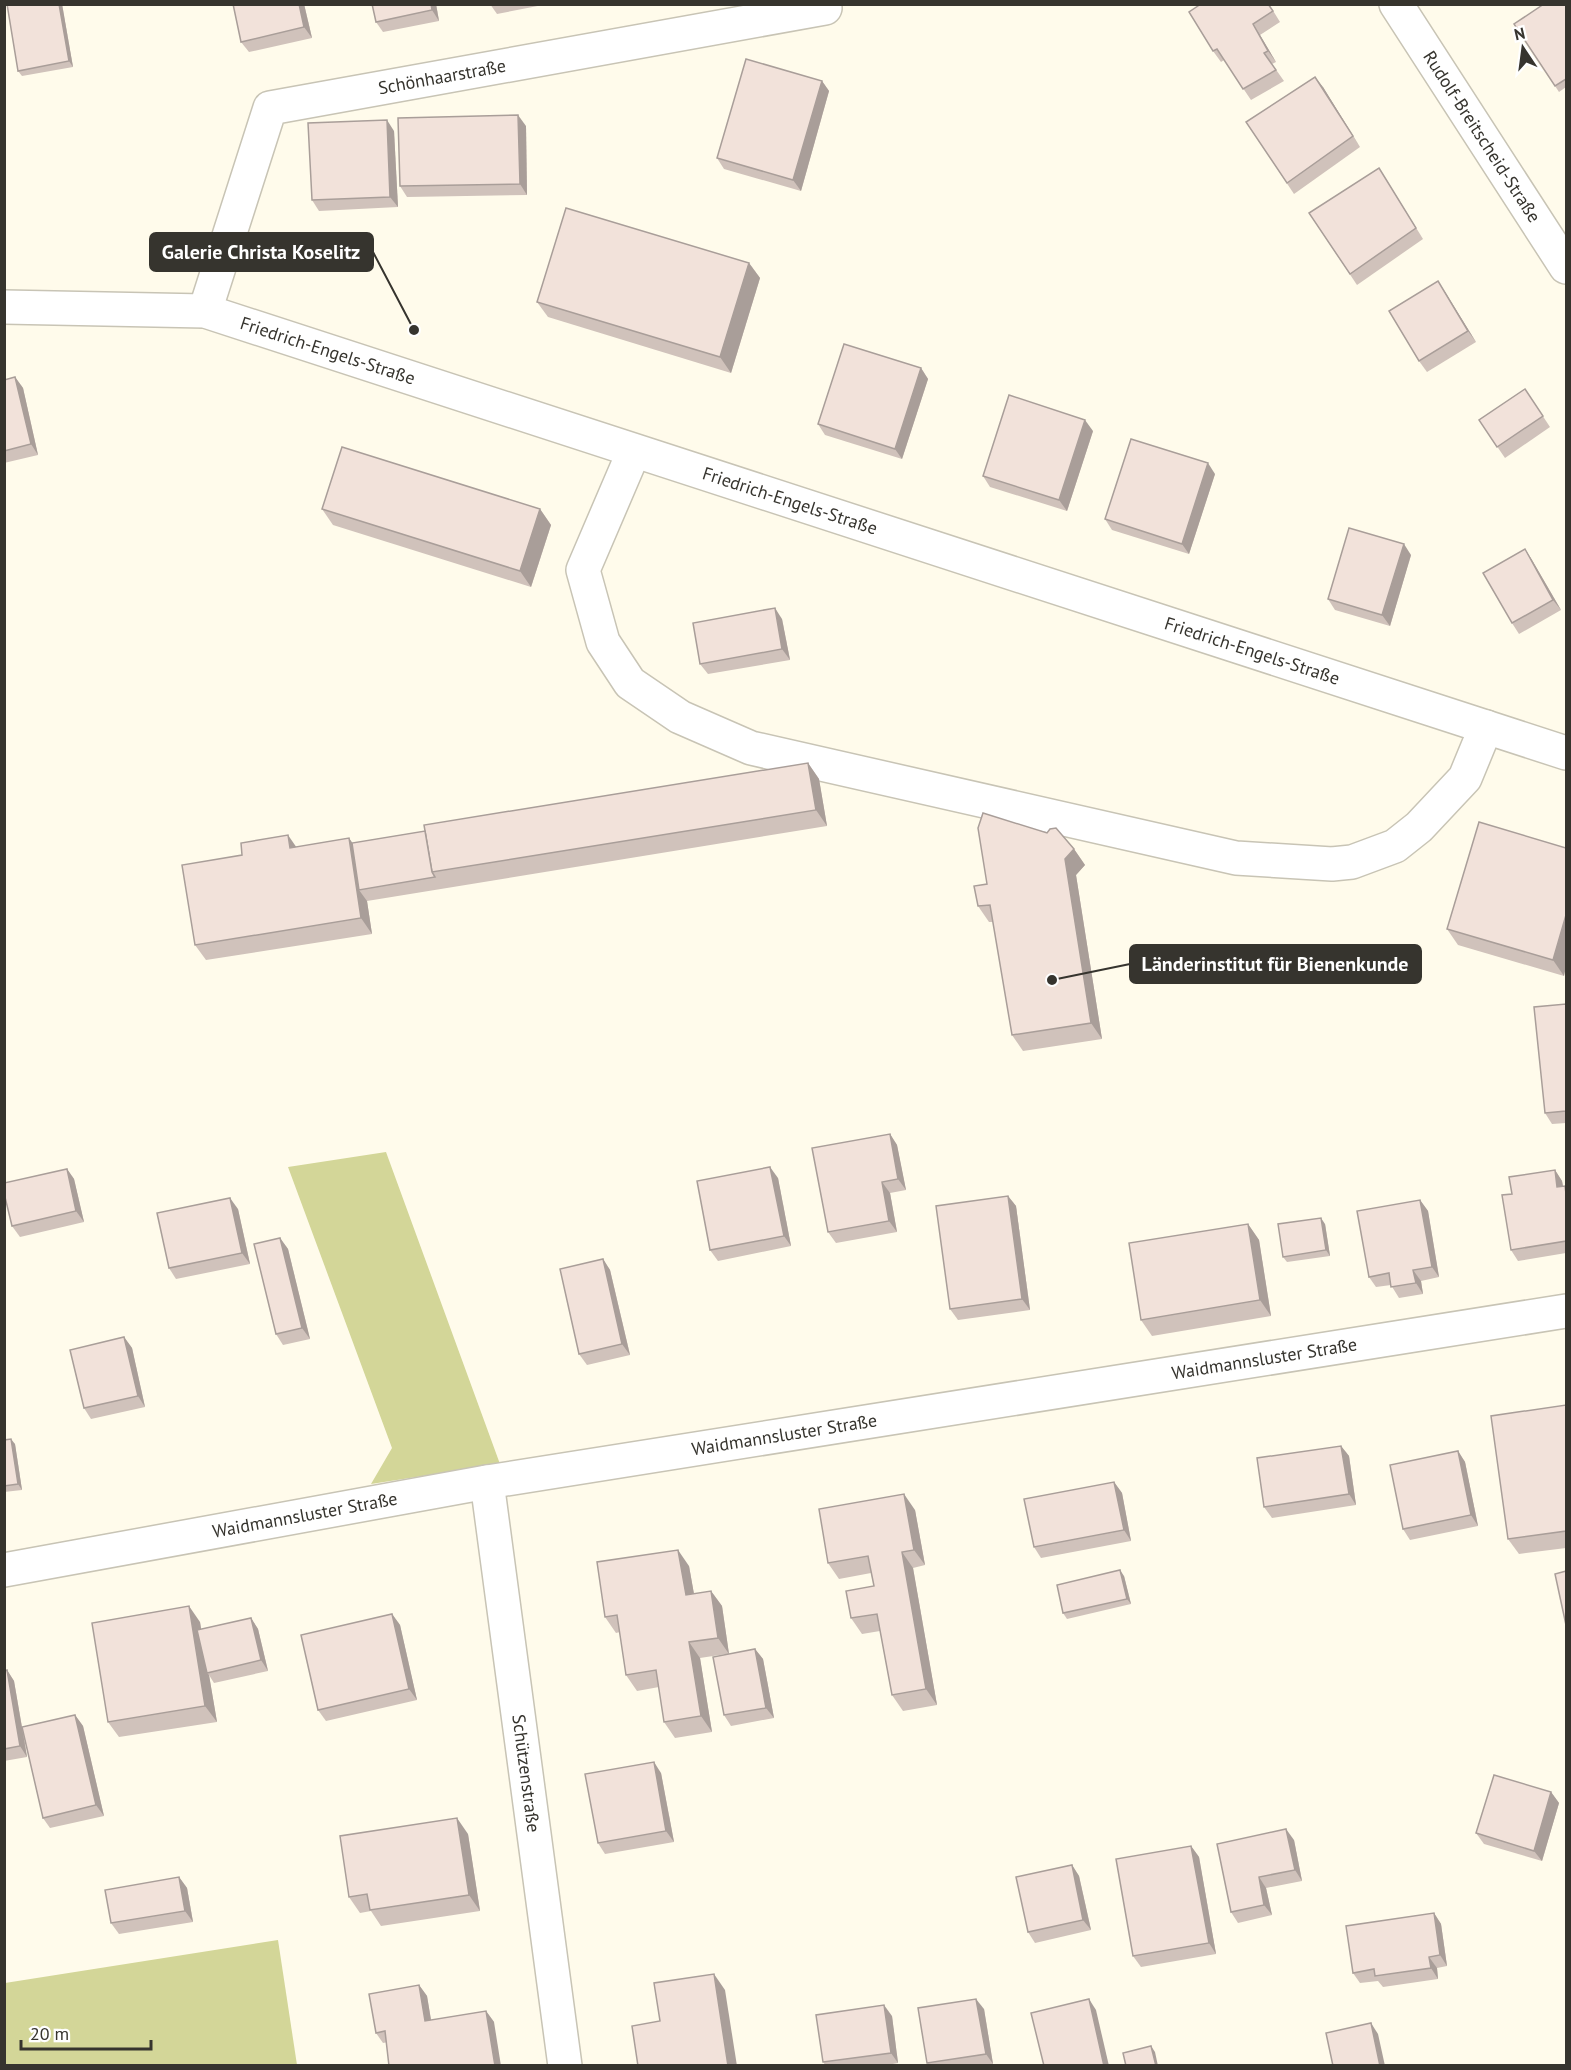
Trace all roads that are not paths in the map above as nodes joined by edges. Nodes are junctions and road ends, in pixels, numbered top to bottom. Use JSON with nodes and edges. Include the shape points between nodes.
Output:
{"nodes":[{"id":1,"x":1396,"y":4,"type":"edge"},
{"id":2,"x":825,"y":8,"type":"dead end"},
{"id":3,"x":1566,"y":267,"type":"edge"},
{"id":4,"x":4,"y":307,"type":"edge"},
{"id":5,"x":205,"y":311,"type":"junction"},
{"id":6,"x":634,"y":451,"type":"junction"},
{"id":7,"x":1486,"y":727,"type":"junction"},
{"id":8,"x":1566,"y":753,"type":"edge"},
{"id":9,"x":1566,"y":1311,"type":"edge"},
{"id":10,"x":487,"y":1482,"type":"junction"},
{"id":11,"x":4,"y":1570,"type":"edge"},
{"id":12,"x":565,"y":2066,"type":"edge"}],
"edges":[{"from":1,"to":3,"type":"street","name":"Rudolf-Breitscheid-Straße"},
{"from":2,"to":5,"type":"street","name":"Schönhaarstraße","via":[[270,108]]},
{"from":4,"to":5,"type":"street","name":"Friedrich-Engels-Straße"},
{"from":5,"to":6,"type":"street","name":"Friedrich-Engels-Straße"},
{"from":6,"to":7,"type":"street","name":"Friedrich-Engels-Straße"},
{"from":6,"to":7,"type":"street","via":[[583,570],[603,642],[630,683],[680,717],[751,748],[1236,858],[1332,864],[1352,862],[1395,846],[1419,827],[1465,778]]},
{"from":7,"to":8,"type":"street","name":"Friedrich-Engels-Straße"},
{"from":9,"to":10,"type":"street","name":"Waidmannsluster Straße"},
{"from":10,"to":11,"type":"street","name":"Waidmannsluster Straße"},
{"from":10,"to":12,"type":"street","name":"Schützenstraße"}]}
